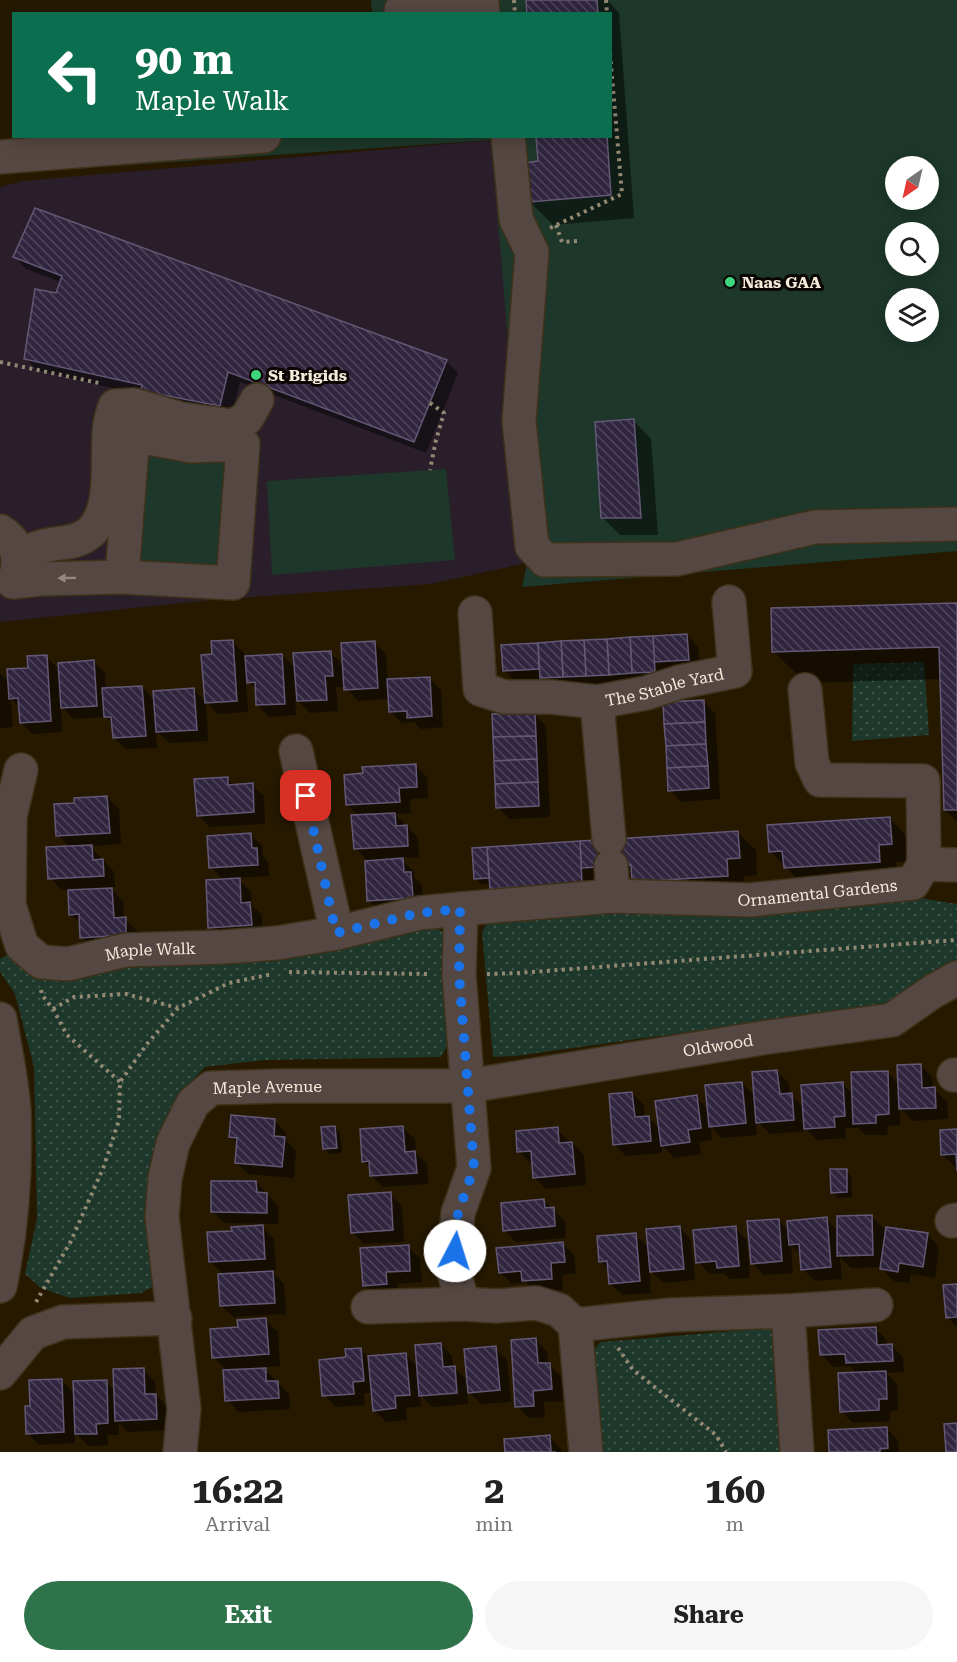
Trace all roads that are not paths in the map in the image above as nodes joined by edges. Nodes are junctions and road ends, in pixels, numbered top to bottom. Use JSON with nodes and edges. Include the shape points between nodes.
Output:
{"nodes":[{"id":1,"x":400,"y":12,"type":"edge"},
{"id":2,"x":483,"y":12,"type":"edge"},
{"id":3,"x":239,"y":138,"type":"edge"},
{"id":4,"x":508,"y":138,"type":"edge"},
{"id":5,"x":0,"y":157,"type":"edge"},
{"id":6,"x":257,"y":400,"type":"dead end"},
{"id":7,"x":186,"y":432,"type":"junction"},
{"id":8,"x":957,"y":524,"type":"edge"},
{"id":9,"x":8,"y":565,"type":"edge"},
{"id":10,"x":122,"y":577,"type":"junction"},
{"id":11,"x":729,"y":602,"type":"dead end"},
{"id":12,"x":475,"y":614,"type":"dead end"},
{"id":13,"x":805,"y":690,"type":"dead end"},
{"id":14,"x":597,"y":702,"type":"junction"},
{"id":15,"x":296,"y":751,"type":"dead end"},
{"id":16,"x":21,"y":770,"type":"dead end"},
{"id":17,"x":924,"y":864,"type":"junction"},
{"id":18,"x":957,"y":865,"type":"edge"},
{"id":19,"x":611,"y":867,"type":"junction"},
{"id":20,"x":460,"y":909,"type":"junction"},
{"id":21,"x":336,"y":933,"type":"junction"},
{"id":22,"x":957,"y":978,"type":"edge"},
{"id":23,"x":0,"y":1019,"type":"edge"},
{"id":24,"x":468,"y":1086,"type":"junction"},
{"id":25,"x":0,"y":1286,"type":"edge"},
{"id":26,"x":463,"y":1304,"type":"junction"},
{"id":27,"x":876,"y":1305,"type":"dead end"},
{"id":28,"x":368,"y":1307,"type":"dead end"},
{"id":29,"x":788,"y":1311,"type":"junction"},
{"id":30,"x":175,"y":1318,"type":"junction"},
{"id":31,"x":575,"y":1324,"type":"junction"},
{"id":32,"x":0,"y":1374,"type":"edge"},
{"id":33,"x":180,"y":1452,"type":"edge"},
{"id":34,"x":586,"y":1452,"type":"edge"},
{"id":35,"x":797,"y":1452,"type":"edge"}],
"edges":[{"from":1,"to":2,"type":"street","via":[[482,4]]},
{"from":3,"to":5,"type":"street"},
{"from":4,"to":8,"type":"street","via":[[516,219],[532,252],[519,421],[532,546],[545,560],[677,559],[815,527]]},
{"from":6,"to":7,"type":"street","via":[[247,418],[232,426]]},
{"from":7,"to":9,"type":"street","via":[[134,405],[115,406],[110,424],[103,515],[98,524],[89,534],[70,543],[46,545]]},
{"from":7,"to":10,"type":"street","via":[[133,435]]},
{"from":7,"to":10,"type":"street","via":[[243,444],[233,583]]},
{"from":10,"to":9,"type":"street","one_way":true,"via":[[41,579]]},
{"from":11,"to":14,"type":"street","name":"The Stable Yard","via":[[735,671]]},
{"from":12,"to":14,"type":"street","name":"The Stable Yard","via":[[480,689],[505,696]]},
{"from":13,"to":17,"type":"street","via":[[812,763],[820,780],[923,781]]},
{"from":14,"to":19,"type":"street","name":"The Stable Yard"},
{"from":15,"to":21,"type":"street"},
{"from":16,"to":21,"type":"street","name":"Maple Walk","via":[[10,816],[9,905],[22,946],[41,963],[68,964],[126,950],[267,944]]},
{"from":17,"to":18,"type":"street"},
{"from":17,"to":19,"type":"street","name":"Ornamental Gardens","via":[[913,883],[762,899]]},
{"from":19,"to":20,"type":"street","name":"Ornamental Gardens"},
{"from":20,"to":21,"type":"street","name":"Maple Walk","via":[[419,913]]},
{"from":20,"to":24,"type":"street","via":[[459,974]]},
{"from":22,"to":24,"type":"street","name":"Oldwood","via":[[892,1020]]},
{"from":23,"to":25,"type":"street","via":[[14,1109],[14,1162],[10,1228]]},
{"from":24,"to":26,"type":"street","via":[[474,1168],[458,1213],[453,1269]]},
{"from":24,"to":30,"type":"street","name":"Maple Avenue","via":[[211,1088],[193,1103],[173,1143],[165,1178],[162,1217]]},
{"from":26,"to":28,"type":"street"},
{"from":26,"to":31,"type":"street","via":[[536,1303],[559,1310]]},
{"from":27,"to":29,"type":"street"},
{"from":29,"to":31,"type":"street","via":[[670,1315]]},
{"from":29,"to":35,"type":"street"},
{"from":30,"to":32,"type":"street","via":[[63,1322],[33,1333]]},
{"from":30,"to":33,"type":"street","name":"Maple Avenue","via":[[184,1409]]},
{"from":31,"to":34,"type":"street"}]}
